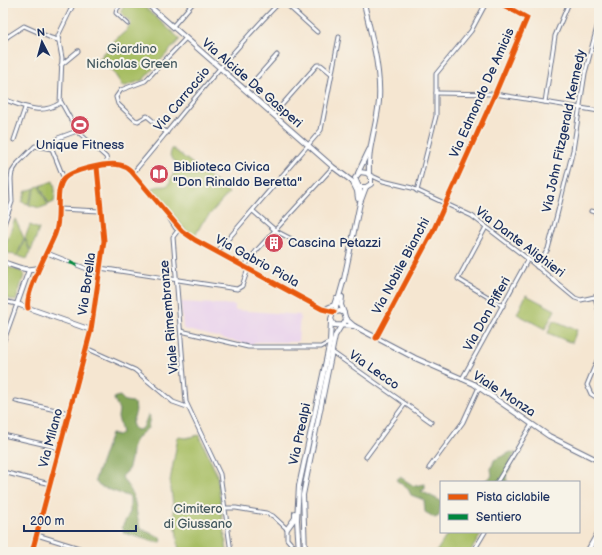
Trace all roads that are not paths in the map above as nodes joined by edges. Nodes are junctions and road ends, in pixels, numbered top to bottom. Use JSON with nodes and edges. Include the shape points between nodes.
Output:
{"nodes":[{"id":1,"x":74,"y":3,"type":"edge"},
{"id":2,"x":122,"y":3,"type":"edge"},
{"id":3,"x":146,"y":3,"type":"edge"},
{"id":4,"x":193,"y":3,"type":"edge"},
{"id":5,"x":279,"y":3,"type":"edge"},
{"id":6,"x":285,"y":3,"type":"edge"},
{"id":7,"x":364,"y":3,"type":"edge"},
{"id":8,"x":486,"y":3,"type":"edge"},
{"id":9,"x":500,"y":3,"type":"edge"},
{"id":10,"x":568,"y":5,"type":"dead end"},
{"id":11,"x":599,"y":20,"type":"edge"},
{"id":12,"x":128,"y":24,"type":"dead end"},
{"id":13,"x":173,"y":26,"type":"junction"},
{"id":14,"x":3,"y":29,"type":"edge"},
{"id":15,"x":317,"y":32,"type":"dead end"},
{"id":16,"x":7,"y":37,"type":"junction"},
{"id":17,"x":339,"y":37,"type":"dead end"},
{"id":18,"x":186,"y":38,"type":"junction"},
{"id":19,"x":58,"y":40,"type":"junction"},
{"id":20,"x":3,"y":42,"type":"edge"},
{"id":21,"x":78,"y":51,"type":"dead end"},
{"id":22,"x":277,"y":55,"type":"dead end"},
{"id":23,"x":62,"y":64,"type":"junction"},
{"id":24,"x":220,"y":68,"type":"junction"},
{"id":25,"x":332,"y":74,"type":"junction"},
{"id":26,"x":246,"y":90,"type":"junction"},
{"id":27,"x":436,"y":93,"type":"junction"},
{"id":28,"x":495,"y":94,"type":"junction"},
{"id":29,"x":3,"y":98,"type":"edge"},
{"id":30,"x":61,"y":102,"type":"junction"},
{"id":31,"x":545,"y":102,"type":"junction"},
{"id":32,"x":25,"y":108,"type":"junction"},
{"id":33,"x":579,"y":108,"type":"junction"},
{"id":34,"x":599,"y":111,"type":"edge"},
{"id":35,"x":274,"y":114,"type":"junction"},
{"id":36,"x":77,"y":131,"type":"junction"},
{"id":37,"x":167,"y":133,"type":"junction"},
{"id":38,"x":14,"y":140,"type":"dead end"},
{"id":39,"x":371,"y":144,"type":"junction"},
{"id":40,"x":309,"y":145,"type":"junction"},
{"id":41,"x":52,"y":149,"type":"junction"},
{"id":42,"x":107,"y":158,"type":"junction"},
{"id":43,"x":105,"y":165,"type":"junction"},
{"id":44,"x":111,"y":165,"type":"junction"},
{"id":45,"x":90,"y":167,"type":"junction"},
{"id":46,"x":97,"y":167,"type":"junction"},
{"id":47,"x":333,"y":167,"type":"junction"},
{"id":48,"x":133,"y":173,"type":"junction"},
{"id":49,"x":357,"y":175,"type":"junction"},
{"id":50,"x":370,"y":175,"type":"junction"},
{"id":51,"x":64,"y":178,"type":"junction"},
{"id":52,"x":346,"y":178,"type":"junction"},
{"id":53,"x":383,"y":181,"type":"junction"},
{"id":54,"x":351,"y":182,"type":"junction"},
{"id":55,"x":371,"y":184,"type":"junction"},
{"id":56,"x":358,"y":186,"type":"junction"},
{"id":57,"x":366,"y":187,"type":"junction"},
{"id":58,"x":417,"y":191,"type":"junction"},
{"id":59,"x":360,"y":203,"type":"junction"},
{"id":60,"x":445,"y":204,"type":"junction"},
{"id":61,"x":59,"y":209,"type":"junction"},
{"id":62,"x":253,"y":210,"type":"junction"},
{"id":63,"x":100,"y":211,"type":"junction"},
{"id":64,"x":591,"y":211,"type":"dead end"},
{"id":65,"x":599,"y":213,"type":"edge"},
{"id":66,"x":3,"y":227,"type":"edge"},
{"id":67,"x":486,"y":227,"type":"junction"},
{"id":68,"x":179,"y":228,"type":"junction"},
{"id":69,"x":276,"y":231,"type":"junction"},
{"id":70,"x":299,"y":243,"type":"dead end"},
{"id":71,"x":217,"y":252,"type":"junction"},
{"id":72,"x":47,"y":253,"type":"junction"},
{"id":73,"x":528,"y":259,"type":"junction"},
{"id":74,"x":3,"y":262,"type":"edge"},
{"id":75,"x":70,"y":262,"type":"dead end"},
{"id":76,"x":77,"y":265,"type":"dead end"},
{"id":77,"x":537,"y":266,"type":"junction"},
{"id":78,"x":41,"y":267,"type":"junction"},
{"id":79,"x":100,"y":268,"type":"junction"},
{"id":80,"x":246,"y":268,"type":"junction"},
{"id":81,"x":29,"y":271,"type":"junction"},
{"id":82,"x":37,"y":274,"type":"junction"},
{"id":83,"x":100,"y":274,"type":"junction"},
{"id":84,"x":344,"y":279,"type":"junction"},
{"id":85,"x":175,"y":280,"type":"junction"},
{"id":86,"x":342,"y":284,"type":"junction"},
{"id":87,"x":597,"y":296,"type":"edge"},
{"id":88,"x":3,"y":301,"type":"edge"},
{"id":89,"x":17,"y":304,"type":"junction"},
{"id":90,"x":503,"y":306,"type":"junction"},
{"id":91,"x":28,"y":308,"type":"junction"},
{"id":92,"x":323,"y":309,"type":"junction"},
{"id":93,"x":335,"y":312,"type":"junction"},
{"id":94,"x":599,"y":312,"type":"edge"},
{"id":95,"x":344,"y":313,"type":"junction"},
{"id":96,"x":331,"y":319,"type":"junction"},
{"id":97,"x":346,"y":319,"type":"junction"},
{"id":98,"x":342,"y":325,"type":"junction"},
{"id":99,"x":354,"y":326,"type":"junction"},
{"id":100,"x":91,"y":330,"type":"junction"},
{"id":101,"x":181,"y":331,"type":"junction"},
{"id":102,"x":376,"y":338,"type":"junction"},
{"id":103,"x":330,"y":342,"type":"junction"},
{"id":104,"x":3,"y":343,"type":"edge"},
{"id":105,"x":321,"y":347,"type":"junction"},
{"id":106,"x":86,"y":348,"type":"junction"},
{"id":107,"x":330,"y":352,"type":"junction"},
{"id":108,"x":599,"y":356,"type":"edge"},
{"id":109,"x":462,"y":379,"type":"junction"},
{"id":110,"x":479,"y":387,"type":"junction"},
{"id":111,"x":599,"y":399,"type":"edge"},
{"id":112,"x":16,"y":401,"type":"dead end"},
{"id":113,"x":405,"y":404,"type":"junction"},
{"id":114,"x":187,"y":407,"type":"junction"},
{"id":115,"x":69,"y":413,"type":"junction"},
{"id":116,"x":431,"y":422,"type":"dead end"},
{"id":117,"x":532,"y":424,"type":"junction"},
{"id":118,"x":3,"y":435,"type":"edge"},
{"id":119,"x":60,"y":448,"type":"junction"},
{"id":120,"x":366,"y":458,"type":"dead end"},
{"id":121,"x":599,"y":461,"type":"edge"},
{"id":122,"x":429,"y":468,"type":"dead end"},
{"id":123,"x":3,"y":472,"type":"edge"},
{"id":124,"x":498,"y":481,"type":"edge"},
{"id":125,"x":50,"y":484,"type":"junction"},
{"id":126,"x":298,"y":503,"type":"junction"},
{"id":127,"x":225,"y":508,"type":"junction"},
{"id":128,"x":287,"y":529,"type":"junction"},
{"id":129,"x":599,"y":531,"type":"edge"},
{"id":130,"x":484,"y":533,"type":"edge"},
{"id":131,"x":37,"y":534,"type":"junction"},
{"id":132,"x":293,"y":546,"type":"joint"},
{"id":133,"x":32,"y":552,"type":"edge"},
{"id":134,"x":92,"y":552,"type":"edge"},
{"id":135,"x":231,"y":552,"type":"edge"},
{"id":136,"x":296,"y":552,"type":"edge"},
{"id":137,"x":300,"y":552,"type":"edge"},
{"id":138,"x":304,"y":552,"type":"edge"},
{"id":139,"x":473,"y":552,"type":"edge"},
{"id":140,"x":587,"y":552,"type":"edge"}],
"edges":[{"from":1,"to":19,"type":"street"},
{"from":2,"to":12,"type":"street","via":[[116,13]]},
{"from":3,"to":13,"type":"main road","name":"Via Alcide De Gasperi"},
{"from":4,"to":13,"type":"street"},
{"from":5,"to":24,"type":"street","name":"Via Carroccio","via":[[242,40]]},
{"from":6,"to":15,"type":"street"},
{"from":7,"to":39,"type":"main road","via":[[379,83],[376,122]]},
{"from":8,"to":27,"type":"street","via":[[471,31],[437,72]]},
{"from":9,"to":28,"type":"street","name":"Via Edmondo De Amicis","via":[[527,18]]},
{"from":10,"to":31,"type":"street","via":[[555,36]]},
{"from":11,"to":33,"type":"street","name":"Via John Fitzgerald Kennedy"},
{"from":13,"to":18,"type":"main road","name":"Via Alcide De Gasperi"},
{"from":14,"to":16,"type":"street"},
{"from":16,"to":19,"type":"street","via":[[24,26]]},
{"from":16,"to":20,"type":"street"},
{"from":17,"to":25,"type":"street"},
{"from":18,"to":24,"type":"main road","name":"Via Alcide De Gasperi"},
{"from":18,"to":37,"type":"street","via":[[145,81],[117,93],[118,104],[137,121],[147,116]]},
{"from":19,"to":23,"type":"street"},
{"from":21,"to":23,"type":"street"},
{"from":22,"to":26,"type":"street"},
{"from":23,"to":30,"type":"street"},
{"from":24,"to":26,"type":"main road","name":"Via Alcide De Gasperi"},
{"from":24,"to":37,"type":"street","name":"Via Carroccio"},
{"from":25,"to":35,"type":"street","via":[[321,65],[317,65]]},
{"from":25,"to":40,"type":"street","via":[[324,124]]},
{"from":26,"to":35,"type":"main road","name":"Via Alcide De Gasperi"},
{"from":27,"to":28,"type":"street"},
{"from":27,"to":58,"type":"street","via":[[436,116]]},
{"from":28,"to":31,"type":"street"},
{"from":28,"to":60,"type":"street","name":"Via Edmondo De Amicis"},
{"from":29,"to":32,"type":"street"},
{"from":30,"to":32,"type":"street","via":[[47,110]]},
{"from":30,"to":36,"type":"street"},
{"from":31,"to":33,"type":"street"},
{"from":32,"to":38,"type":"street"},
{"from":33,"to":34,"type":"street"},
{"from":33,"to":77,"type":"street","name":"Via John Fitzgerald Kennedy","via":[[571,158],[550,246]]},
{"from":35,"to":40,"type":"main road","name":"Via Alcide De Gasperi"},
{"from":36,"to":41,"type":"street","via":[[58,138]]},
{"from":36,"to":42,"type":"street"},
{"from":37,"to":48,"type":"street","name":"Via Carroccio"},
{"from":39,"to":49,"type":"main road"},
{"from":39,"to":50,"type":"main road"},
{"from":40,"to":47,"type":"main road","name":"Via Alcide De Gasperi"},
{"from":40,"to":62,"type":"street"},
{"from":41,"to":51,"type":"street"},
{"from":41,"to":66,"type":"street","via":[[34,147],[14,170],[10,180],[12,202]]},
{"from":42,"to":43,"type":"street"},
{"from":42,"to":44,"type":"street"},
{"from":43,"to":44,"type":"main road"},
{"from":43,"to":45,"type":"main road"},
{"from":44,"to":46,"type":"main road"},
{"from":44,"to":48,"type":"main road","via":[[126,167]]},
{"from":45,"to":46,"type":"main road"},
{"from":45,"to":51,"type":"main road"},
{"from":46,"to":63,"type":"street","name":"Via Borella"},
{"from":47,"to":52,"type":"main road","name":"Via Alcide De Gasperi"},
{"from":47,"to":69,"type":"street"},
{"from":48,"to":68,"type":"main road"},
{"from":49,"to":50,"type":"main road","via":[[365,172]]},
{"from":49,"to":52,"type":"main road"},
{"from":49,"to":56,"type":"main road"},
{"from":50,"to":53,"type":"street","name":"Via Dante Alighieri"},
{"from":50,"to":55,"type":"main road"},
{"from":51,"to":61,"type":"main road"},
{"from":52,"to":54,"type":"main road","name":"Via Alcide De Gasperi"},
{"from":53,"to":55,"type":"street"},
{"from":53,"to":58,"type":"street","name":"Via Dante Alighieri"},
{"from":54,"to":56,"type":"main road","name":"Via Alcide De Gasperi"},
{"from":54,"to":59,"type":"main road"},
{"from":55,"to":57,"type":"main road"},
{"from":56,"to":57,"type":"main road"},
{"from":56,"to":59,"type":"main road"},
{"from":57,"to":59,"type":"main road"},
{"from":58,"to":60,"type":"street","name":"Via Dante Alighieri"},
{"from":59,"to":84,"type":"main road"},
{"from":60,"to":67,"type":"street","name":"Via Dante Alighieri","via":[[472,216]]},
{"from":60,"to":102,"type":"street","name":"Via Nobile Bianchi"},
{"from":61,"to":63,"type":"street"},
{"from":61,"to":72,"type":"main road","via":[[57,228]]},
{"from":62,"to":69,"type":"street"},
{"from":62,"to":71,"type":"street"},
{"from":63,"to":79,"type":"street","name":"Via Borella","via":[[104,220]]},
{"from":64,"to":65,"type":"street"},
{"from":67,"to":73,"type":"street","name":"Via Dante Alighieri"},
{"from":67,"to":90,"type":"street","via":[[458,279]]},
{"from":68,"to":71,"type":"main road","name":"Via Gabrio Piola"},
{"from":68,"to":85,"type":"street","name":"Viale Rimembranze","via":[[173,237]]},
{"from":69,"to":70,"type":"street"},
{"from":69,"to":80,"type":"street","via":[[257,250]]},
{"from":71,"to":80,"type":"main road","name":"Via Gabrio Piola"},
{"from":72,"to":75,"type":"street"},
{"from":72,"to":78,"type":"main road"},
{"from":73,"to":77,"type":"street","name":"Via Dante Alighieri"},
{"from":73,"to":90,"type":"street","name":"Via Don Pifferi"},
{"from":74,"to":81,"type":"main road"},
{"from":76,"to":83,"type":"street"},
{"from":77,"to":87,"type":"street","name":"Via Dante Alighieri","via":[[575,298],[581,300]]},
{"from":78,"to":81,"type":"main road"},
{"from":78,"to":82,"type":"main road"},
{"from":79,"to":83,"type":"street","name":"Via Borella"},
{"from":79,"to":85,"type":"street"},
{"from":80,"to":85,"type":"street","via":[[241,288],[237,289]]},
{"from":80,"to":92,"type":"main road","name":"Via Gabrio Piola"},
{"from":81,"to":82,"type":"main road"},
{"from":81,"to":89,"type":"main road"},
{"from":82,"to":91,"type":"main road"},
{"from":83,"to":100,"type":"street","name":"Via Borella"},
{"from":84,"to":86,"type":"main road"},
{"from":84,"to":95,"type":"main road","via":[[341,301]]},
{"from":85,"to":101,"type":"street","name":"Viale Rimembranze"},
{"from":86,"to":92,"type":"main road","via":[[336,302]]},
{"from":86,"to":93,"type":"main road"},
{"from":87,"to":94,"type":"street"},
{"from":88,"to":89,"type":"street"},
{"from":89,"to":91,"type":"main road"},
{"from":89,"to":104,"type":"street"},
{"from":90,"to":109,"type":"street","name":"Via Don Pifferi"},
{"from":91,"to":100,"type":"main road"},
{"from":92,"to":93,"type":"main road","name":"Via Gabrio Piola"},
{"from":92,"to":96,"type":"main road","name":"Via Gabrio Piola"},
{"from":93,"to":95,"type":"main road"},
{"from":93,"to":96,"type":"main road"},
{"from":95,"to":97,"type":"main road"},
{"from":96,"to":98,"type":"main road","via":[[335,326]]},
{"from":96,"to":103,"type":"main road","name":"Via Prealpi"},
{"from":97,"to":98,"type":"main road"},
{"from":97,"to":99,"type":"main road","name":"Viale Monza"},
{"from":98,"to":99,"type":"main road","name":"Viale Monza"},
{"from":98,"to":107,"type":"main road","name":"Via Prealpi"},
{"from":99,"to":102,"type":"main road","name":"Viale Monza"},
{"from":100,"to":106,"type":"main road","name":"Via Milano"},
{"from":101,"to":105,"type":"street","via":[[248,347]]},
{"from":101,"to":114,"type":"street","name":"Viale Rimembranze"},
{"from":102,"to":109,"type":"main road","name":"Viale Monza"},
{"from":103,"to":105,"type":"street"},
{"from":103,"to":107,"type":"main road","name":"Via Prealpi"},
{"from":105,"to":107,"type":"street","name":"Via Lecco"},
{"from":106,"to":114,"type":"street","via":[[135,370],[172,402]]},
{"from":106,"to":115,"type":"main road","name":"Via Milano"},
{"from":107,"to":113,"type":"street","name":"Via Lecco"},
{"from":107,"to":126,"type":"main road","name":"Via Prealpi","via":[[303,463]]},
{"from":107,"to":138,"type":"main road","name":"Via Prealpi","via":[[303,495]]},
{"from":108,"to":111,"type":"street","via":[[587,385],[591,394]]},
{"from":109,"to":110,"type":"main road","name":"Viale Monza"},
{"from":110,"to":117,"type":"main road","name":"Viale Monza"},
{"from":110,"to":122,"type":"street","via":[[463,422]]},
{"from":112,"to":115,"type":"street"},
{"from":113,"to":116,"type":"street","name":"Via Lecco"},
{"from":113,"to":120,"type":"street","name":"Via Lecco"},
{"from":114,"to":127,"type":"street","via":[[220,474]]},
{"from":115,"to":119,"type":"main road","name":"Via Milano"},
{"from":117,"to":121,"type":"main road","name":"Viale Monza","via":[[549,436]]},
{"from":117,"to":124,"type":"street"},
{"from":118,"to":119,"type":"street"},
{"from":119,"to":125,"type":"main road","name":"Via Milano"},
{"from":123,"to":125,"type":"street"},
{"from":125,"to":131,"type":"main road","name":"Via Milano"},
{"from":126,"to":128,"type":"main road","via":[[295,518]]},
{"from":126,"to":137,"type":"main road","name":"Via Prealpi"},
{"from":127,"to":128,"type":"street","via":[[266,513]]},
{"from":127,"to":135,"type":"street"},
{"from":128,"to":132,"type":"street","via":[[287,539]]},
{"from":129,"to":140,"type":"main road"},
{"from":130,"to":139,"type":"street"},
{"from":131,"to":133,"type":"main road","name":"Via Milano"},
{"from":131,"to":134,"type":"street"},
{"from":132,"to":136,"type":"main road"}]}
